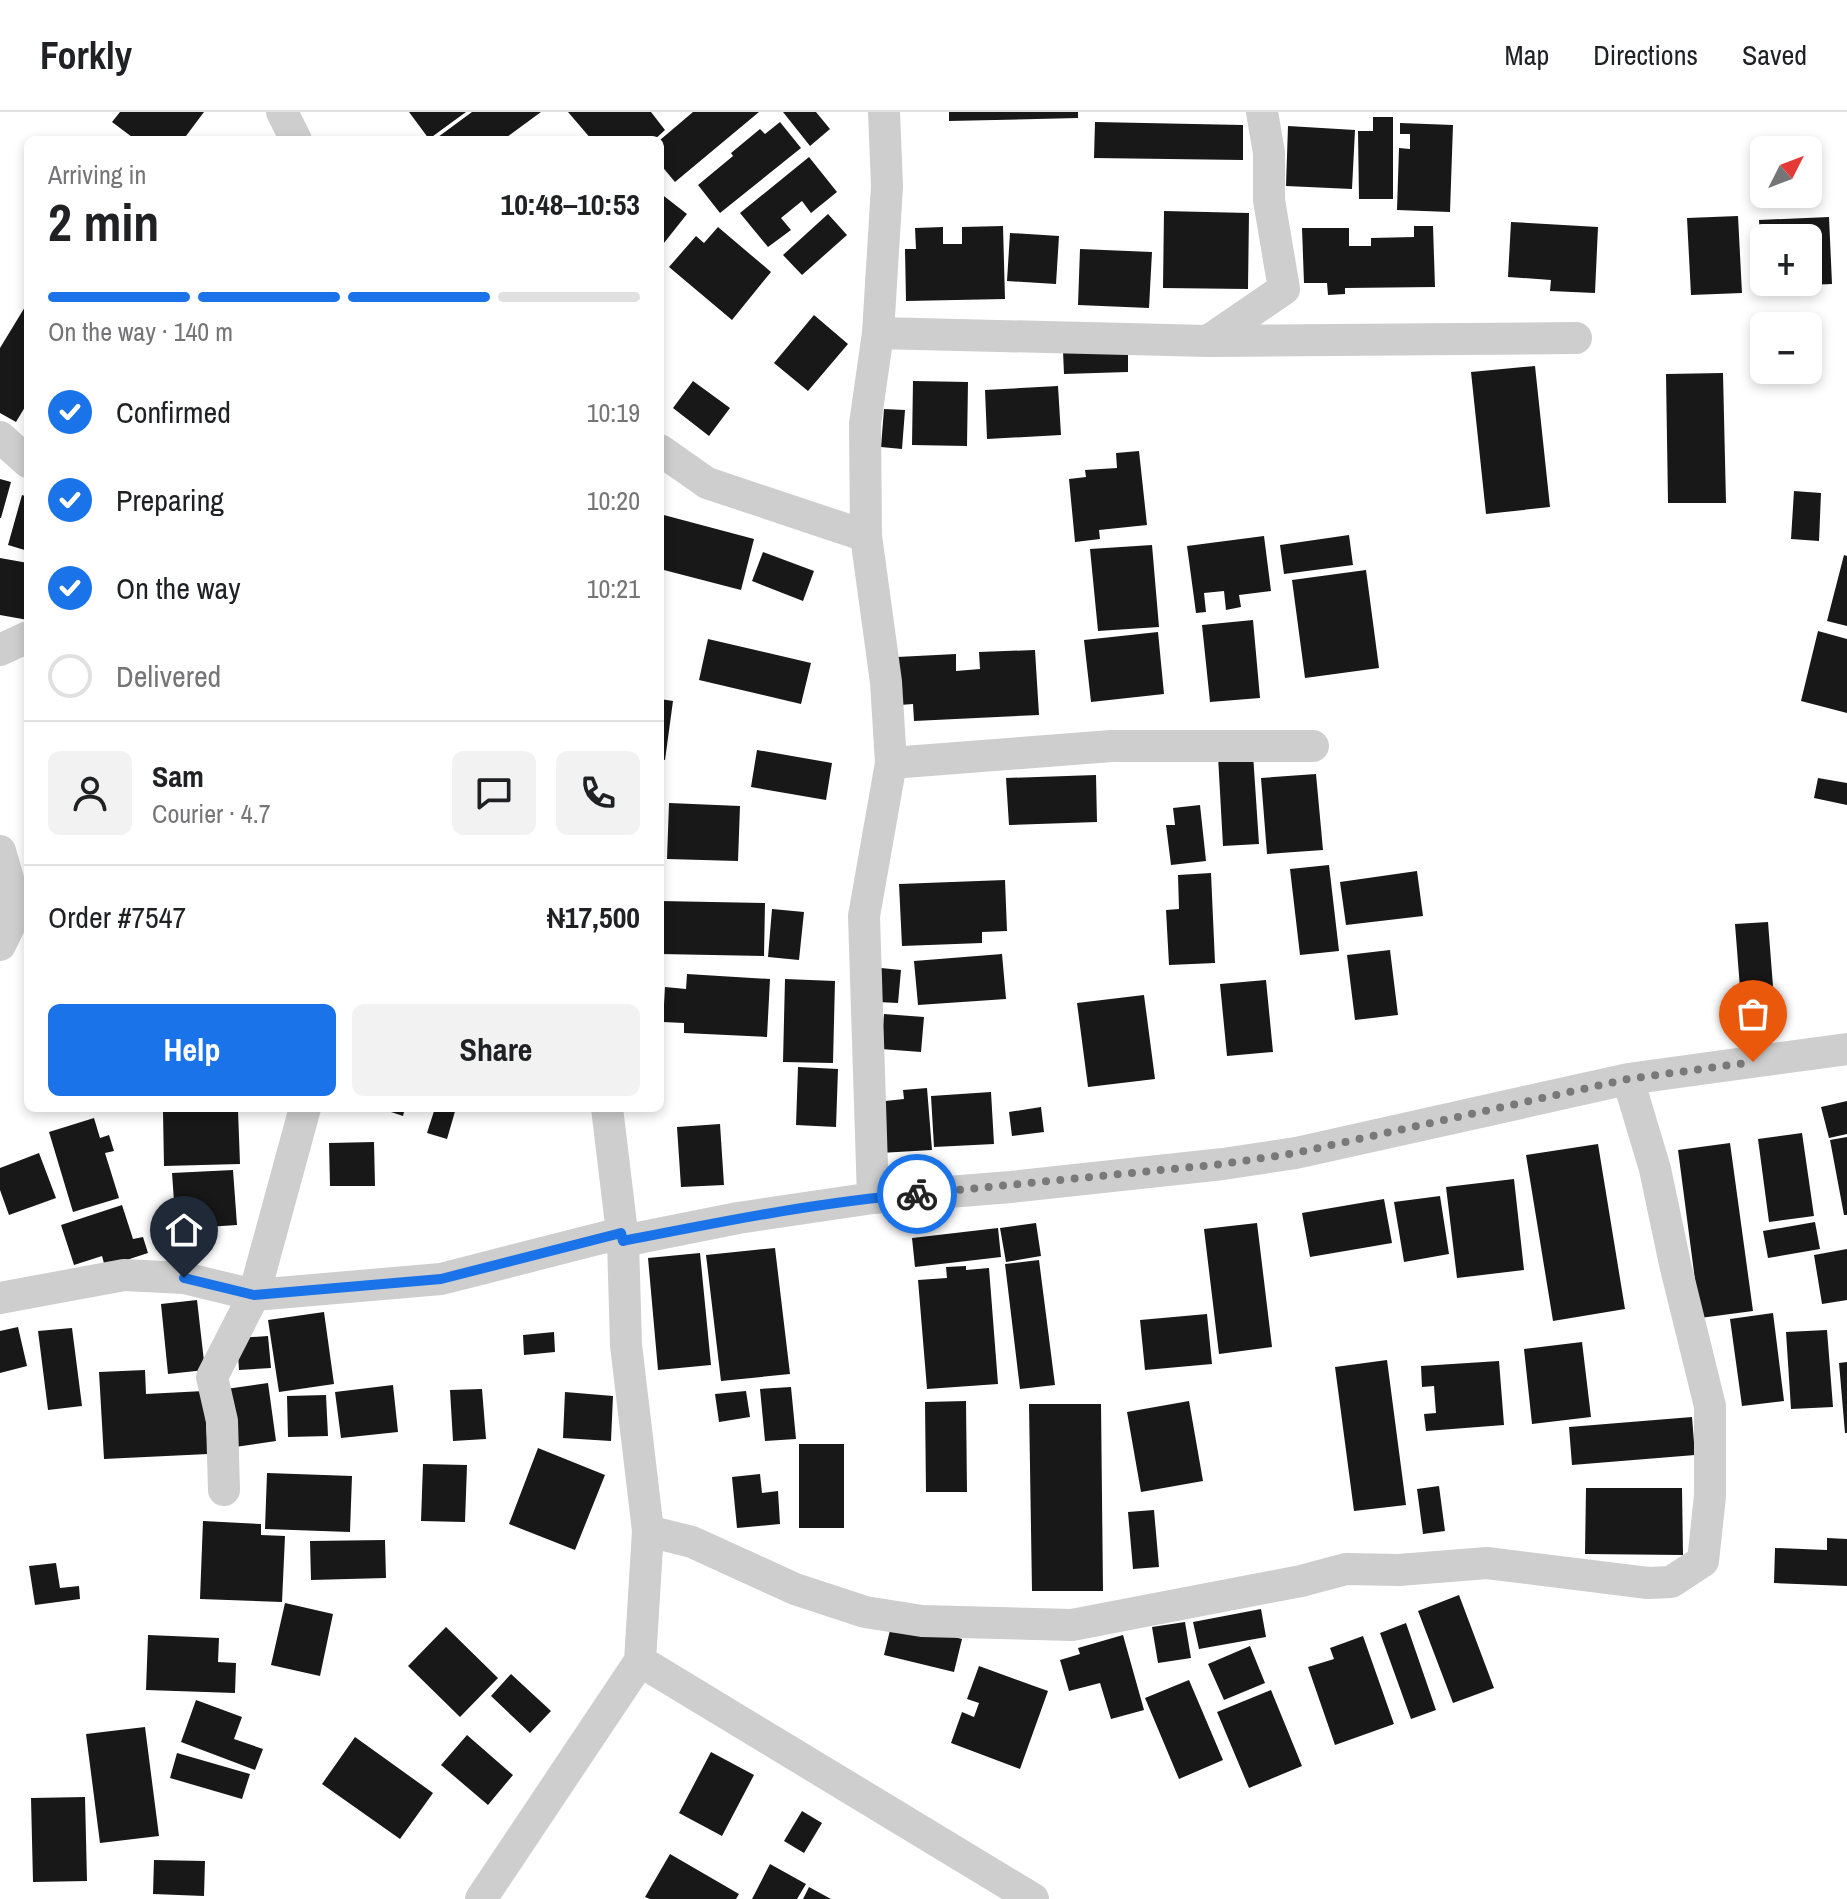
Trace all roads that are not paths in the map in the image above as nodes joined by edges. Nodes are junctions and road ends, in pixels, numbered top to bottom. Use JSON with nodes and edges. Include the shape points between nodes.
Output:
{"nodes":[{"id":1,"x":282,"y":112,"type":"edge"},
{"id":2,"x":884,"y":112,"type":"edge"},
{"id":3,"x":1262,"y":112,"type":"edge"},
{"id":4,"x":294,"y":136,"type":"edge"},
{"id":5,"x":878,"y":333,"type":"junction"},
{"id":6,"x":1576,"y":338,"type":"dead end"},
{"id":7,"x":1208,"y":341,"type":"junction"},
{"id":8,"x":0,"y":437,"type":"edge"},
{"id":9,"x":664,"y":453,"type":"edge"},
{"id":10,"x":24,"y":458,"type":"edge"},
{"id":11,"x":866,"y":536,"type":"junction"},
{"id":12,"x":24,"y":639,"type":"edge"},
{"id":13,"x":0,"y":650,"type":"edge"},
{"id":14,"x":1313,"y":746,"type":"dead end"},
{"id":15,"x":891,"y":763,"type":"junction"},
{"id":16,"x":0,"y":851,"type":"edge"},
{"id":17,"x":0,"y":945,"type":"edge"},
{"id":18,"x":1847,"y":1049,"type":"edge"},
{"id":19,"x":1628,"y":1079,"type":"junction"},
{"id":20,"x":304,"y":1112,"type":"edge"},
{"id":21,"x":607,"y":1112,"type":"edge"},
{"id":22,"x":873,"y":1198,"type":"junction"},
{"id":23,"x":622,"y":1237,"type":"junction"},
{"id":24,"x":254,"y":1295,"type":"junction"},
{"id":25,"x":0,"y":1298,"type":"edge"},
{"id":26,"x":224,"y":1490,"type":"dead end"},
{"id":27,"x":648,"y":1531,"type":"junction"},
{"id":28,"x":640,"y":1661,"type":"junction"},
{"id":29,"x":481,"y":1899,"type":"edge"},
{"id":30,"x":1033,"y":1899,"type":"edge"}],
"edges":[{"from":1,"to":4,"type":"street"},
{"from":2,"to":5,"type":"street","via":[[887,186]]},
{"from":3,"to":7,"type":"street","via":[[1284,289]]},
{"from":5,"to":7,"type":"street"},
{"from":5,"to":11,"type":"street","via":[[865,424]]},
{"from":6,"to":7,"type":"street"},
{"from":8,"to":10,"type":"street"},
{"from":9,"to":11,"type":"street","via":[[707,483]]},
{"from":11,"to":15,"type":"street"},
{"from":12,"to":13,"type":"street"},
{"from":14,"to":15,"type":"street","via":[[1112,746]]},
{"from":15,"to":22,"type":"street","via":[[864,916]]},
{"from":16,"to":17,"type":"street","via":[[17,910]]},
{"from":18,"to":19,"type":"street"},
{"from":19,"to":22,"type":"street","via":[[1296,1153]]},
{"from":19,"to":27,"type":"street","via":[[1655,1169],[1710,1406],[1710,1496],[1703,1561],[1671,1582],[1487,1563],[1346,1569],[1072,1625],[922,1621],[865,1612],[795,1589],[692,1542]]},
{"from":20,"to":24,"type":"street"},
{"from":21,"to":23,"type":"street"},
{"from":22,"to":23,"type":"street"},
{"from":23,"to":24,"type":"street","via":[[441,1279]]},
{"from":23,"to":27,"type":"street","via":[[626,1345]]},
{"from":24,"to":25,"type":"street","via":[[184,1278],[124,1275]]},
{"from":24,"to":26,"type":"street","via":[[212,1377],[222,1421]]},
{"from":27,"to":28,"type":"street"},
{"from":28,"to":29,"type":"street"},
{"from":28,"to":30,"type":"street"}]}
